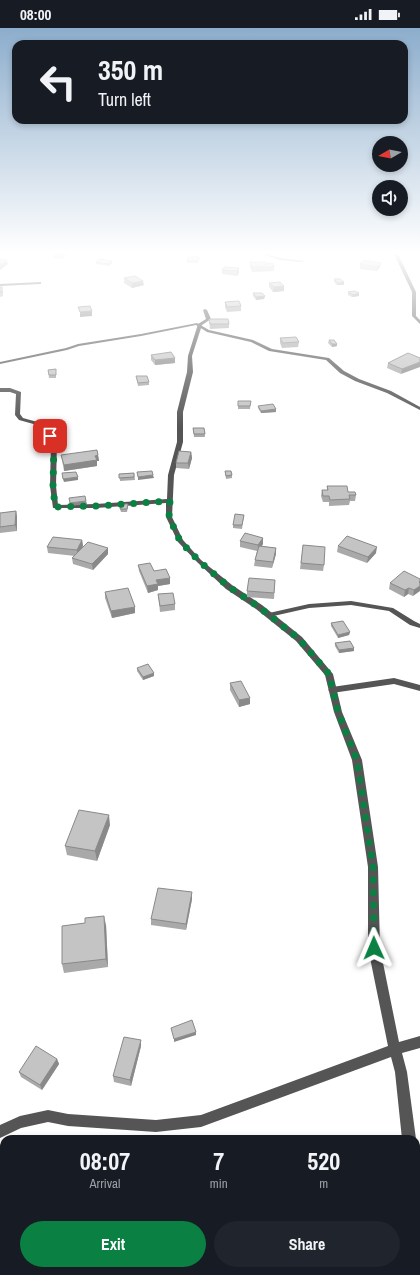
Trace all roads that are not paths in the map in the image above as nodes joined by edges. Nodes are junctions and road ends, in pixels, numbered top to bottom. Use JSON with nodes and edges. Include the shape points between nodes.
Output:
{"nodes":[{"id":1,"x":206,"y":312,"type":"edge"},
{"id":2,"x":414,"y":312,"type":"edge"},
{"id":3,"x":420,"y":323,"type":"edge"},
{"id":4,"x":200,"y":324,"type":"junction"},
{"id":5,"x":0,"y":363,"type":"edge"},
{"id":6,"x":0,"y":390,"type":"edge"},
{"id":7,"x":420,"y":409,"type":"edge"},
{"id":8,"x":170,"y":501,"type":"junction"},
{"id":9,"x":269,"y":615,"type":"junction"},
{"id":10,"x":420,"y":626,"type":"edge"},
{"id":11,"x":420,"y":688,"type":"edge"},
{"id":12,"x":332,"y":690,"type":"junction"},
{"id":13,"x":420,"y":1042,"type":"edge"},
{"id":14,"x":395,"y":1049,"type":"junction"},
{"id":15,"x":0,"y":1132,"type":"edge"},
{"id":16,"x":409,"y":1135,"type":"edge"}],
"edges":[{"from":1,"to":4,"type":"street","via":[[209,319]]},
{"from":2,"to":3,"type":"street"},
{"from":4,"to":5,"type":"lane","via":[[78,345],[67,350]]},
{"from":4,"to":7,"type":"lane","via":[[208,331],[252,341],[271,350],[327,359],[342,372],[389,392]]},
{"from":4,"to":8,"type":"street","via":[[190,356],[190,372],[180,412],[180,442],[171,475]]},
{"from":6,"to":8,"type":"street","via":[[19,393],[17,414],[21,419],[39,424],[54,441],[55,507]]},
{"from":8,"to":9,"type":"street","via":[[169,517],[180,541],[229,587]]},
{"from":9,"to":10,"type":"lane","via":[[308,606],[351,603],[391,609]]},
{"from":9,"to":12,"type":"street","via":[[299,639],[329,674]]},
{"from":11,"to":12,"type":"lane","via":[[394,680]]},
{"from":12,"to":14,"type":"street","via":[[357,760],[373,867],[374,948]]},
{"from":13,"to":14,"type":"street"},
{"from":14,"to":15,"type":"street","via":[[201,1121],[156,1126],[68,1120],[48,1116],[20,1122]]},
{"from":14,"to":16,"type":"street","via":[[401,1072]]}]}
